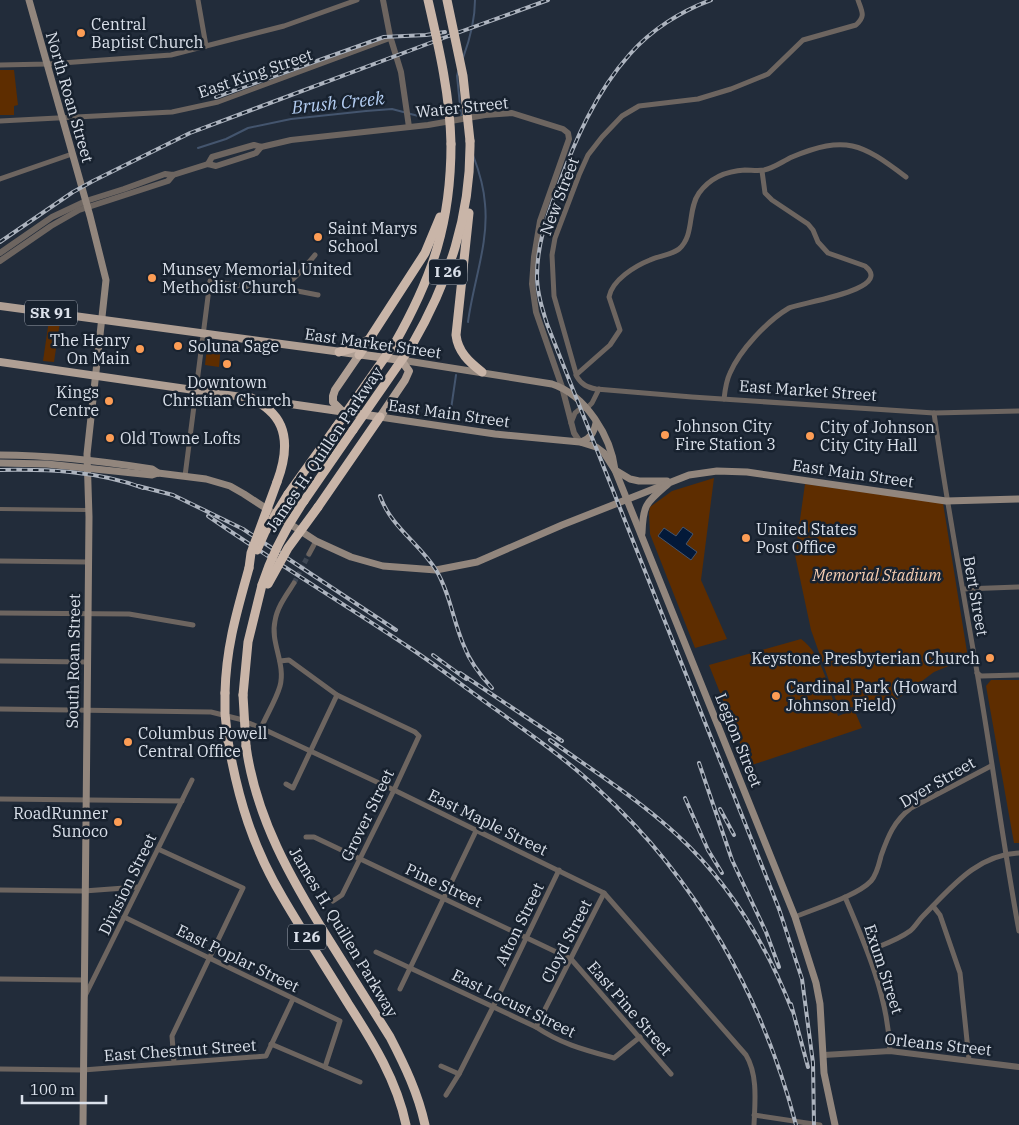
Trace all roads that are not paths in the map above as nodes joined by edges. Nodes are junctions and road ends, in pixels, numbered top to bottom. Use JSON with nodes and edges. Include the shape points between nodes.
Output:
{"nodes":[{"id":1,"x":29,"y":0,"type":"edge"},
{"id":2,"x":198,"y":0,"type":"edge"},
{"id":3,"x":357,"y":0,"type":"edge"},
{"id":4,"x":383,"y":0,"type":"edge"},
{"id":5,"x":428,"y":0,"type":"edge"},
{"id":6,"x":447,"y":0,"type":"edge"},
{"id":7,"x":858,"y":0,"type":"edge"},
{"id":8,"x":391,"y":38,"type":"junction"},
{"id":9,"x":206,"y":46,"type":"junction"},
{"id":10,"x":48,"y":64,"type":"junction"},
{"id":11,"x":0,"y":65,"type":"edge"},
{"id":12,"x":63,"y":118,"type":"junction"},
{"id":13,"x":0,"y":120,"type":"edge"},
{"id":14,"x":408,"y":123,"type":"junction"},
{"id":15,"x":72,"y":154,"type":"junction"},
{"id":16,"x":762,"y":170,"type":"junction"},
{"id":17,"x":906,"y":177,"type":"dead end"},
{"id":18,"x":0,"y":179,"type":"edge"},
{"id":19,"x":468,"y":193,"type":"junction"},
{"id":20,"x":446,"y":203,"type":"junction"},
{"id":21,"x":87,"y":204,"type":"junction"},
{"id":22,"x":0,"y":253,"type":"edge"},
{"id":23,"x":315,"y":256,"type":"dead end"},
{"id":24,"x":0,"y":260,"type":"edge"},
{"id":25,"x":282,"y":288,"type":"junction"},
{"id":26,"x":318,"y":295,"type":"dead end"},
{"id":27,"x":0,"y":306,"type":"edge"},
{"id":28,"x":102,"y":320,"type":"junction"},
{"id":29,"x":204,"y":334,"type":"junction"},
{"id":30,"x":370,"y":338,"type":"junction"},
{"id":31,"x":339,"y":352,"type":"junction"},
{"id":32,"x":359,"y":354,"type":"junction"},
{"id":33,"x":401,"y":360,"type":"junction"},
{"id":34,"x":0,"y":362,"type":"edge"},
{"id":35,"x":482,"y":372,"type":"junction"},
{"id":36,"x":576,"y":375,"type":"junction"},
{"id":37,"x":96,"y":376,"type":"junction"},
{"id":38,"x":562,"y":388,"type":"junction"},
{"id":39,"x":196,"y":389,"type":"junction"},
{"id":40,"x":597,"y":389,"type":"junction"},
{"id":41,"x":249,"y":397,"type":"junction"},
{"id":42,"x":724,"y":399,"type":"junction"},
{"id":43,"x":587,"y":408,"type":"junction"},
{"id":44,"x":1019,"y":410,"type":"edge"},
{"id":45,"x":342,"y":411,"type":"junction"},
{"id":46,"x":934,"y":413,"type":"junction"},
{"id":47,"x":380,"y":417,"type":"junction"},
{"id":48,"x":596,"y":422,"type":"junction"},
{"id":49,"x":572,"y":424,"type":"junction"},
{"id":50,"x":580,"y":442,"type":"junction"},
{"id":51,"x":0,"y":455,"type":"edge"},
{"id":52,"x":87,"y":460,"type":"junction"},
{"id":53,"x":0,"y":463,"type":"edge"},
{"id":54,"x":88,"y":468,"type":"junction"},
{"id":55,"x":615,"y":470,"type":"junction"},
{"id":56,"x":158,"y":473,"type":"junction"},
{"id":57,"x":185,"y":476,"type":"junction"},
{"id":58,"x":672,"y":481,"type":"junction"},
{"id":59,"x":627,"y":499,"type":"junction"},
{"id":60,"x":1019,"y":499,"type":"edge"},
{"id":61,"x":946,"y":500,"type":"junction"},
{"id":62,"x":0,"y":509,"type":"edge"},
{"id":63,"x":88,"y":510,"type":"junction"},
{"id":64,"x":642,"y":536,"type":"junction"},
{"id":65,"x":316,"y":541,"type":"junction"},
{"id":66,"x":309,"y":554,"type":"tunnel mouth"},
{"id":67,"x":0,"y":561,"type":"edge"},
{"id":68,"x":88,"y":562,"type":"junction"},
{"id":69,"x":248,"y":573,"type":"junction"},
{"id":70,"x":294,"y":583,"type":"tunnel mouth"},
{"id":71,"x":265,"y":584,"type":"junction"},
{"id":72,"x":1019,"y":587,"type":"edge"},
{"id":73,"x":962,"y":589,"type":"junction"},
{"id":74,"x":0,"y":613,"type":"edge"},
{"id":75,"x":88,"y":614,"type":"junction"},
{"id":76,"x":193,"y":625,"type":"dead end"},
{"id":77,"x":0,"y":661,"type":"edge"},
{"id":78,"x":280,"y":661,"type":"junction"},
{"id":79,"x":87,"y":662,"type":"junction"},
{"id":80,"x":977,"y":673,"type":"junction"},
{"id":81,"x":1019,"y":675,"type":"edge"},
{"id":82,"x":337,"y":695,"type":"junction"},
{"id":83,"x":0,"y":709,"type":"edge"},
{"id":84,"x":86,"y":710,"type":"junction"},
{"id":85,"x":260,"y":728,"type":"junction"},
{"id":86,"x":311,"y":752,"type":"junction"},
{"id":87,"x":991,"y":766,"type":"junction"},
{"id":88,"x":192,"y":780,"type":"dead end"},
{"id":89,"x":286,"y":784,"type":"dead end"},
{"id":90,"x":394,"y":790,"type":"junction"},
{"id":91,"x":0,"y":799,"type":"edge"},
{"id":92,"x":86,"y":800,"type":"junction"},
{"id":93,"x":182,"y":801,"type":"junction"},
{"id":94,"x":476,"y":831,"type":"junction"},
{"id":95,"x":306,"y":836,"type":"dead end"},
{"id":96,"x":158,"y":849,"type":"junction"},
{"id":97,"x":1019,"y":853,"type":"edge"},
{"id":98,"x":1005,"y":854,"type":"junction"},
{"id":99,"x":360,"y":859,"type":"junction"},
{"id":100,"x":559,"y":870,"type":"junction"},
{"id":101,"x":138,"y":887,"type":"junction"},
{"id":102,"x":0,"y":890,"type":"edge"},
{"id":103,"x":84,"y":891,"type":"junction"},
{"id":104,"x":604,"y":893,"type":"junction"},
{"id":105,"x":845,"y":897,"type":"junction"},
{"id":106,"x":444,"y":899,"type":"junction"},
{"id":107,"x":333,"y":901,"type":"dead end"},
{"id":108,"x":933,"y":906,"type":"junction"},
{"id":109,"x":124,"y":917,"type":"junction"},
{"id":110,"x":795,"y":917,"type":"junction"},
{"id":111,"x":1019,"y":930,"type":"edge"},
{"id":112,"x":526,"y":937,"type":"junction"},
{"id":113,"x":868,"y":951,"type":"junction"},
{"id":114,"x":376,"y":952,"type":"dead end"},
{"id":115,"x":210,"y":958,"type":"junction"},
{"id":116,"x":571,"y":959,"type":"junction"},
{"id":117,"x":410,"y":967,"type":"junction"},
{"id":118,"x":0,"y":979,"type":"edge"},
{"id":119,"x":84,"y":980,"type":"junction"},
{"id":120,"x":400,"y":989,"type":"dead end"},
{"id":121,"x":84,"y":998,"type":"junction"},
{"id":122,"x":293,"y":999,"type":"junction"},
{"id":123,"x":493,"y":1007,"type":"junction"},
{"id":124,"x":536,"y":1027,"type":"junction"},
{"id":125,"x":640,"y":1037,"type":"junction"},
{"id":126,"x":271,"y":1044,"type":"junction"},
{"id":127,"x":890,"y":1051,"type":"junction"},
{"id":128,"x":824,"y":1055,"type":"junction"},
{"id":129,"x":969,"y":1060,"type":"junction"},
{"id":130,"x":174,"y":1062,"type":"junction"},
{"id":131,"x":441,"y":1066,"type":"dead end"},
{"id":132,"x":325,"y":1067,"type":"junction"},
{"id":133,"x":1019,"y":1067,"type":"edge"},
{"id":134,"x":0,"y":1069,"type":"edge"},
{"id":135,"x":83,"y":1070,"type":"junction"},
{"id":136,"x":459,"y":1074,"type":"junction"},
{"id":137,"x":671,"y":1074,"type":"dead end"},
{"id":138,"x":360,"y":1082,"type":"dead end"},
{"id":139,"x":446,"y":1094,"type":"dead end"},
{"id":140,"x":754,"y":1115,"type":"junction"},
{"id":141,"x":82,"y":1125,"type":"edge"},
{"id":142,"x":406,"y":1125,"type":"edge"},
{"id":143,"x":425,"y":1125,"type":"edge"},
{"id":144,"x":754,"y":1125,"type":"edge"},
{"id":145,"x":820,"y":1125,"type":"edge"},
{"id":146,"x":835,"y":1125,"type":"edge"}],
"edges":[{"from":1,"to":10,"type":"main road","name":"North Roan Street"},
{"from":2,"to":9,"type":"street"},
{"from":3,"to":9,"type":"street","via":[[284,26]]},
{"from":4,"to":8,"type":"street"},
{"from":5,"to":20,"type":"highway","name":"James H. Quillen Parkway","number":"I 26","bridge":true,"via":[[449,103],[451,144]]},
{"from":6,"to":19,"type":"highway","name":"James H. Quillen Parkway","number":"I 26","bridge":true,"via":[[463,76],[470,141]]},
{"from":7,"to":36,"type":"street","name":"New Street","via":[[863,15],[856,25],[804,40],[768,74],[731,89],[698,99],[639,106],[622,116],[588,155],[555,238],[552,255],[554,296]]},
{"from":8,"to":12,"type":"street","name":"East King Street","via":[[218,102],[172,112]]},
{"from":8,"to":14,"type":"street","via":[[401,72]]},
{"from":9,"to":10,"type":"street","via":[[171,55]]},
{"from":10,"to":11,"type":"street"},
{"from":10,"to":12,"type":"main road","name":"North Roan Street"},
{"from":12,"to":13,"type":"street","name":"East King Street"},
{"from":12,"to":15,"type":"main road","name":"North Roan Street"},
{"from":14,"to":21,"type":"street","name":"Water Street","via":[[261,147],[254,145],[212,157],[208,164],[172,175],[165,174]]},
{"from":14,"to":38,"type":"street","name":"Water Street","via":[[447,123],[512,113],[568,133],[569,139],[540,222],[532,284],[536,312]]},
{"from":15,"to":18,"type":"street"},
{"from":15,"to":21,"type":"main road","name":"North Roan Street"},
{"from":16,"to":17,"type":"street","via":[[818,147],[849,144],[874,154]]},
{"from":16,"to":36,"type":"street","via":[[721,174],[700,192],[692,205],[687,237],[678,250],[631,270],[610,292],[620,330],[610,345]]},
{"from":16,"to":42,"type":"street","via":[[765,193],[808,224],[828,253],[868,268],[869,281],[846,293],[791,307],[780,314],[734,364]]},
{"from":19,"to":35,"type":"highway","via":[[470,207],[456,335],[464,356]]},
{"from":19,"to":71,"type":"highway","name":"James H. Quillen Parkway","number":"I 26","bridge":true,"via":[[448,273],[429,316],[288,524],[277,545]]},
{"from":20,"to":30,"type":"highway","via":[[426,253]]},
{"from":20,"to":69,"type":"highway","name":"James H. Quillen Parkway","number":"I 26","bridge":true,"via":[[434,262],[416,304],[395,343],[288,494],[265,532]]},
{"from":21,"to":22,"type":"street","via":[[44,222]]},
{"from":21,"to":24,"type":"street"},
{"from":21,"to":28,"type":"main road","name":"South Roan Street","via":[[106,280]]},
{"from":23,"to":25,"type":"street"},
{"from":25,"to":26,"type":"street"},
{"from":25,"to":29,"type":"street","via":[[265,290],[210,281]]},
{"from":27,"to":28,"type":"main road","name":"East Market Street","number":"SR 91"},
{"from":28,"to":29,"type":"main road","name":"East Market Street","number":"SR 91"},
{"from":28,"to":37,"type":"main road","name":"South Roan Street"},
{"from":29,"to":31,"type":"main road","name":"East Market Street","number":"SR 91"},
{"from":29,"to":39,"type":"street"},
{"from":30,"to":31,"type":"highway","via":[[359,346]]},
{"from":30,"to":32,"type":"highway"},
{"from":31,"to":32,"type":"main road","name":"East Market Street","number":"SR 91"},
{"from":32,"to":33,"type":"main road","name":"East Market Street","number":"SR 91"},
{"from":32,"to":45,"type":"main road","via":[[334,393],[333,402]]},
{"from":33,"to":35,"type":"main road","name":"East Market Street","number":"SR 91"},
{"from":33,"to":47,"type":"main road","via":[[408,376]]},
{"from":34,"to":37,"type":"main road","name":"East Main Street","number":"SR 91"},
{"from":35,"to":38,"type":"main road","name":"East Market Street","number":"SR 91"},
{"from":36,"to":40,"type":"street","via":[[580,382]]},
{"from":37,"to":39,"type":"main road","name":"East Main Street","number":"SR 91"},
{"from":37,"to":52,"type":"main road","name":"South Roan Street"},
{"from":38,"to":43,"type":"main road","name":"Legion Street","number":"SR 91","via":[[575,395]]},
{"from":38,"to":49,"type":"street"},
{"from":39,"to":41,"type":"main road","name":"East Main Street","number":"SR 91"},
{"from":39,"to":57,"type":"street"},
{"from":40,"to":42,"type":"street","name":"East Market Street"},
{"from":40,"to":43,"type":"street"},
{"from":41,"to":45,"type":"main road","name":"East Main Street","number":"SR 91"},
{"from":41,"to":69,"type":"highway","bridge":true,"via":[[270,410],[286,444],[284,461],[251,553]]},
{"from":42,"to":46,"type":"street","name":"East Market Street"},
{"from":43,"to":48,"type":"main road","name":"Legion Street","number":"SR 91"},
{"from":43,"to":49,"type":"street","via":[[575,413]]},
{"from":44,"to":46,"type":"street","name":"East Market Street"},
{"from":45,"to":47,"type":"main road","name":"East Main Street","number":"SR 91"},
{"from":46,"to":61,"type":"street","name":"Bert Street"},
{"from":47,"to":50,"type":"main road","name":"East Main Street","number":"SR 91","via":[[495,434]]},
{"from":47,"to":71,"type":"highway","bridge":true},
{"from":48,"to":50,"type":"main road","via":[[591,436]]},
{"from":48,"to":55,"type":"main road","name":"Legion Street","number":"SR 91","via":[[613,456]]},
{"from":49,"to":50,"type":"street"},
{"from":50,"to":55,"type":"main road","name":"East Main Street","number":"SR 91","via":[[604,453]]},
{"from":51,"to":52,"type":"main road"},
{"from":52,"to":54,"type":"main road","name":"South Roan Street"},
{"from":52,"to":56,"type":"main road","via":[[152,469]]},
{"from":53,"to":54,"type":"main road"},
{"from":54,"to":56,"type":"main road"},
{"from":54,"to":63,"type":"main road","name":"South Roan Street"},
{"from":55,"to":58,"type":"main road","via":[[634,481]]},
{"from":55,"to":59,"type":"main road","name":"Legion Street","number":"SR 91"},
{"from":56,"to":57,"type":"main road","name":"East Main Street"},
{"from":57,"to":65,"type":"main road","name":"East Main Street","via":[[213,480],[239,490]]},
{"from":58,"to":59,"type":"main road","name":"East Main Street"},
{"from":58,"to":61,"type":"main road","name":"East Main Street","via":[[699,473],[747,472]]},
{"from":58,"to":64,"type":"main road","via":[[646,504]]},
{"from":59,"to":64,"type":"main road","name":"Legion Street"},
{"from":59,"to":65,"type":"main road","name":"East Main Street","via":[[477,562],[442,569],[374,564],[342,554]]},
{"from":60,"to":61,"type":"main road","name":"East Main Street"},
{"from":61,"to":73,"type":"street","name":"Bert Street"},
{"from":62,"to":63,"type":"street"},
{"from":63,"to":68,"type":"main road","name":"South Roan Street"},
{"from":64,"to":110,"type":"main road","name":"Legion Street"},
{"from":65,"to":66,"type":"street"},
{"from":67,"to":68,"type":"street"},
{"from":68,"to":75,"type":"main road","name":"South Roan Street"},
{"from":69,"to":142,"type":"highway","name":"James H. Quillen Parkway","number":"I 26","bridge":true,"via":[[234,619],[227,658],[228,741],[240,800],[256,846],[283,898],[376,1049]]},
{"from":70,"to":78,"type":"street","via":[[274,622]]},
{"from":71,"to":143,"type":"highway","name":"James H. Quillen Parkway","number":"I 26","bridge":true,"via":[[256,606],[246,657],[243,695],[246,746],[259,803],[277,850],[299,892],[402,1060]]},
{"from":72,"to":73,"type":"street"},
{"from":73,"to":80,"type":"street","name":"Bert Street"},
{"from":74,"to":75,"type":"street"},
{"from":75,"to":76,"type":"street","via":[[129,614]]},
{"from":75,"to":79,"type":"main road","name":"South Roan Street"},
{"from":77,"to":79,"type":"street"},
{"from":78,"to":82,"type":"street","via":[[290,660]]},
{"from":78,"to":85,"type":"street","via":[[281,684]]},
{"from":79,"to":84,"type":"main road","name":"South Roan Street"},
{"from":80,"to":81,"type":"street","via":[[981,676]]},
{"from":80,"to":87,"type":"street","name":"Bert Street"},
{"from":82,"to":86,"type":"street"},
{"from":82,"to":90,"type":"street","name":"Grover Street","via":[[419,736]]},
{"from":83,"to":84,"type":"street","name":"East Maple Street"},
{"from":84,"to":85,"type":"street","name":"East Maple Street","via":[[212,712]]},
{"from":84,"to":92,"type":"main road","name":"South Roan Street"},
{"from":85,"to":86,"type":"street","name":"East Maple Street"},
{"from":86,"to":89,"type":"street","via":[[293,788]]},
{"from":86,"to":90,"type":"street","name":"East Maple Street"},
{"from":87,"to":98,"type":"street","name":"Bert Street"},
{"from":87,"to":105,"type":"street","name":"Dyer Street","via":[[902,815],[890,832],[873,880]]},
{"from":88,"to":93,"type":"street","name":"Division Street"},
{"from":90,"to":94,"type":"street","name":"East Maple Street"},
{"from":90,"to":99,"type":"street","name":"Grover Street"},
{"from":91,"to":92,"type":"street"},
{"from":92,"to":93,"type":"street"},
{"from":92,"to":103,"type":"main road","name":"South Roan Street"},
{"from":93,"to":96,"type":"street","name":"Division Street"},
{"from":94,"to":100,"type":"street","name":"East Maple Street"},
{"from":94,"to":106,"type":"street"},
{"from":95,"to":99,"type":"street","name":"Pine Street"},
{"from":96,"to":101,"type":"street","name":"Division Street"},
{"from":96,"to":115,"type":"street","via":[[243,888]]},
{"from":97,"to":98,"type":"street"},
{"from":98,"to":108,"type":"street","via":[[961,876]]},
{"from":98,"to":111,"type":"street","name":"Bert Street"},
{"from":99,"to":106,"type":"street","name":"Pine Street"},
{"from":99,"to":107,"type":"street","name":"Grover Street","via":[[342,895]]},
{"from":100,"to":104,"type":"street","name":"East Maple Street"},
{"from":100,"to":112,"type":"street","name":"Afton Street"},
{"from":101,"to":103,"type":"street"},
{"from":101,"to":109,"type":"street","name":"Division Street"},
{"from":102,"to":103,"type":"street"},
{"from":103,"to":119,"type":"main road","name":"South Roan Street"},
{"from":104,"to":116,"type":"street","name":"Cloyd Street"},
{"from":104,"to":140,"type":"street","name":"East Maple Street","via":[[741,1049],[754,1074]]},
{"from":105,"to":110,"type":"street","name":"Dyer Street"},
{"from":105,"to":113,"type":"street","name":"Exum Street"},
{"from":106,"to":112,"type":"street","name":"Pine Street"},
{"from":106,"to":117,"type":"street"},
{"from":108,"to":113,"type":"street","via":[[910,930]]},
{"from":108,"to":129,"type":"street","via":[[940,915],[960,973]]},
{"from":109,"to":115,"type":"street","name":"East Poplar Street"},
{"from":109,"to":121,"type":"street","name":"Division Street"},
{"from":110,"to":128,"type":"main road","name":"Legion Street","via":[[816,983]]},
{"from":112,"to":116,"type":"street","name":"Pine Street"},
{"from":112,"to":123,"type":"street","name":"Afton Street"},
{"from":113,"to":127,"type":"street","name":"Exum Street","via":[[889,1026]]},
{"from":114,"to":117,"type":"street","name":"East Locust Street"},
{"from":115,"to":122,"type":"street","name":"East Poplar Street"},
{"from":115,"to":130,"type":"street","via":[[172,1036]]},
{"from":116,"to":124,"type":"street","name":"Cloyd Street"},
{"from":116,"to":125,"type":"street","name":"East Pine Street"},
{"from":117,"to":120,"type":"street"},
{"from":117,"to":123,"type":"street","name":"East Locust Street"},
{"from":118,"to":119,"type":"street"},
{"from":119,"to":121,"type":"main road","name":"South Roan Street"},
{"from":121,"to":135,"type":"main road","name":"South Roan Street"},
{"from":122,"to":126,"type":"street","name":"East Chestnut Street"},
{"from":122,"to":132,"type":"street","name":"East Poplar Street","via":[[340,1021]]},
{"from":123,"to":124,"type":"street","name":"East Locust Street"},
{"from":123,"to":136,"type":"street","name":"Afton Street"},
{"from":124,"to":125,"type":"street","name":"East Locust Street","via":[[554,1038],[614,1058]]},
{"from":125,"to":137,"type":"street","name":"East Pine Street"},
{"from":126,"to":130,"type":"street","name":"East Chestnut Street","via":[[266,1056]]},
{"from":126,"to":132,"type":"street","name":"East Chestnut Street"},
{"from":127,"to":128,"type":"street","name":"Orleans Street"},
{"from":127,"to":129,"type":"street","name":"Orleans Street"},
{"from":128,"to":146,"type":"main road","name":"Legion Street","via":[[826,1088]]},
{"from":129,"to":133,"type":"street","name":"Orleans Street"},
{"from":130,"to":135,"type":"street","name":"East Chestnut Street"},
{"from":131,"to":136,"type":"street"},
{"from":132,"to":138,"type":"street","name":"East Chestnut Street"},
{"from":134,"to":135,"type":"street","name":"East Chestnut Street"},
{"from":135,"to":141,"type":"main road","name":"South Roan Street"},
{"from":136,"to":139,"type":"street","name":"Afton Street"},
{"from":140,"to":144,"type":"street","name":"East Maple Street"},
{"from":140,"to":145,"type":"street"}]}
